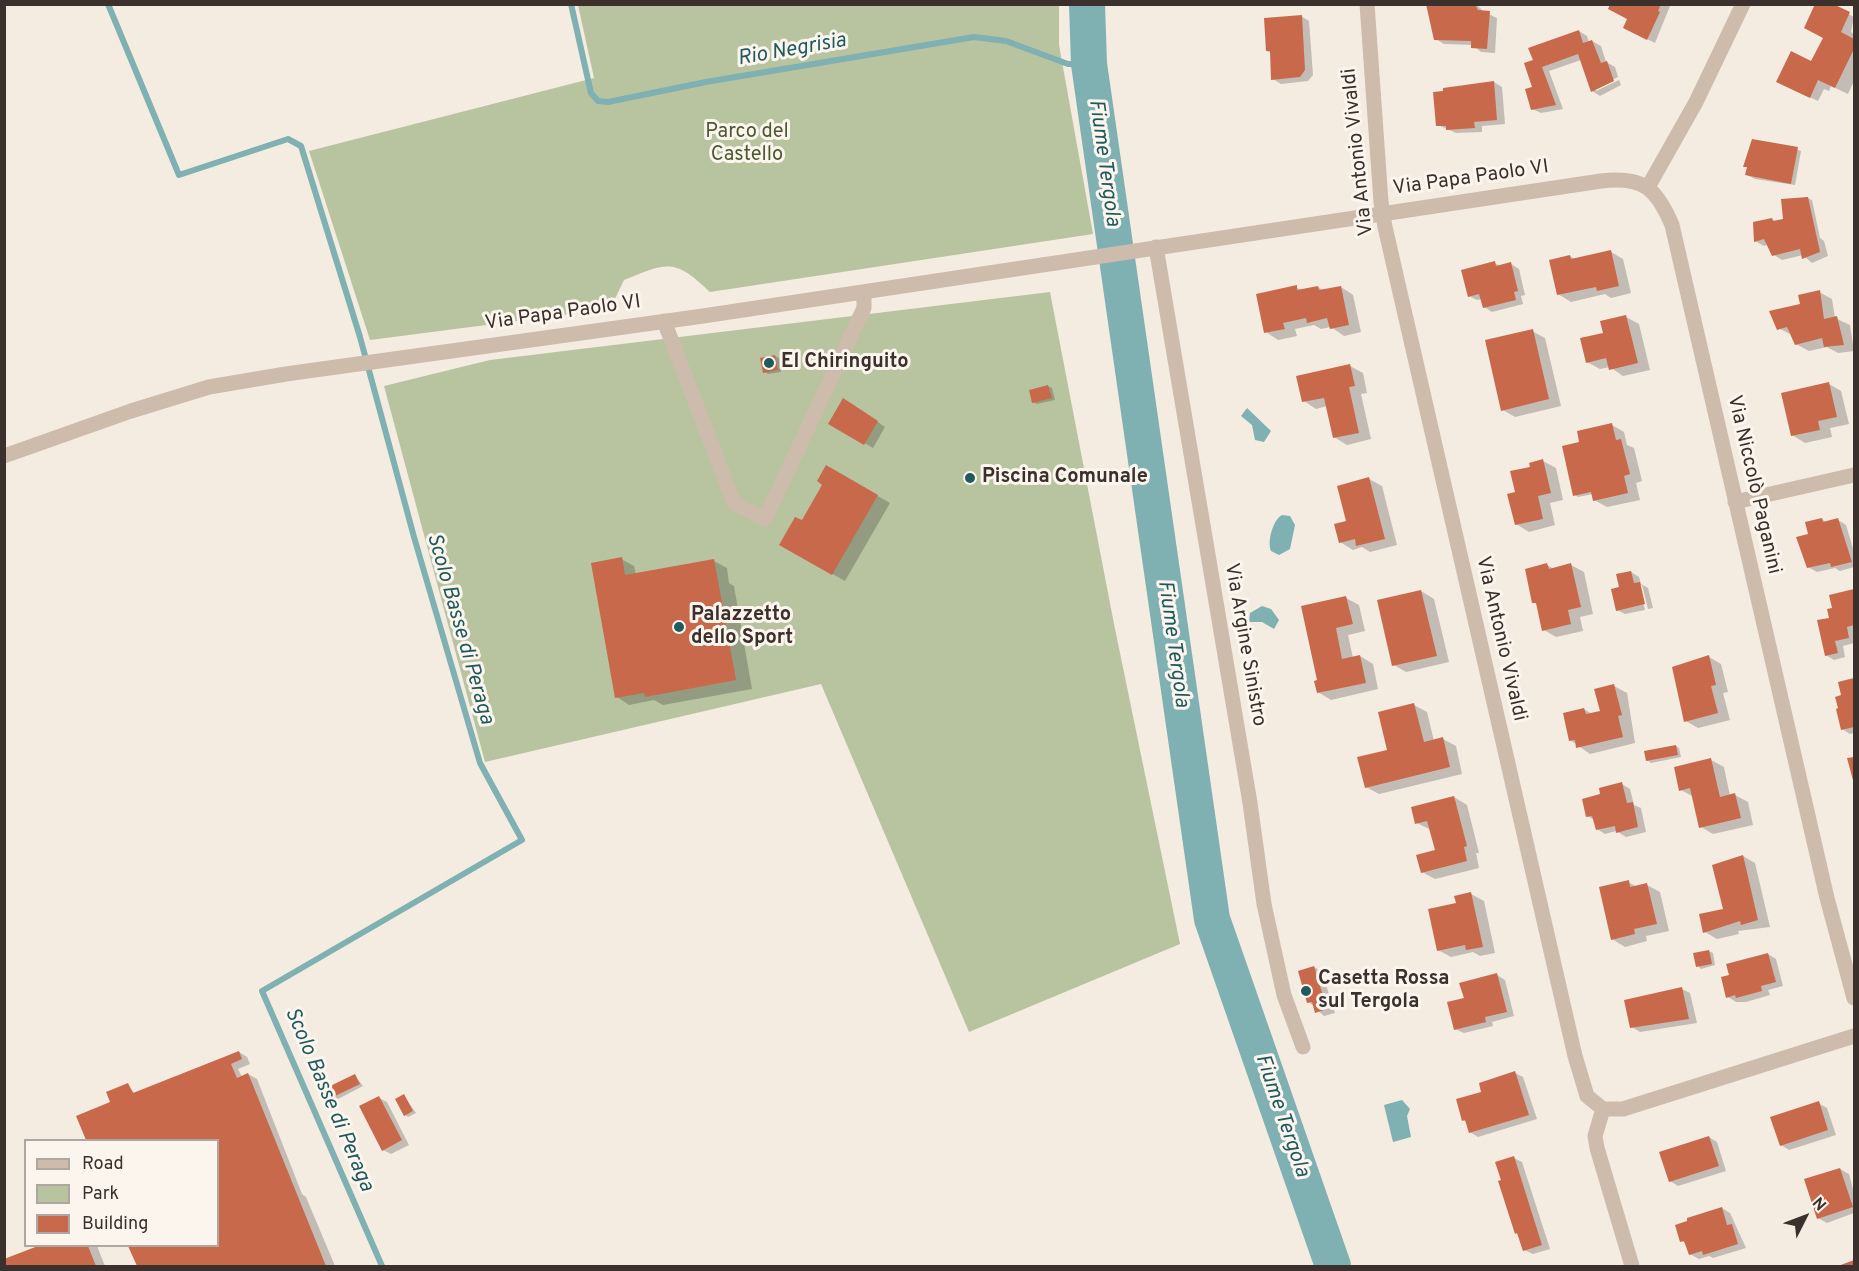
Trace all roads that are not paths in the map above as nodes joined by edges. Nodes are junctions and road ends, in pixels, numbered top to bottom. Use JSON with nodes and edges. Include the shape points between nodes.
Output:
{"nodes":[{"id":1,"x":1367,"y":4,"type":"edge"},
{"id":2,"x":1743,"y":4,"type":"edge"},
{"id":3,"x":1648,"y":187,"type":"junction"},
{"id":4,"x":1383,"y":213,"type":"junction"},
{"id":5,"x":1156,"y":247,"type":"junction"},
{"id":6,"x":864,"y":292,"type":"junction"},
{"id":7,"x":664,"y":321,"type":"junction"},
{"id":8,"x":4,"y":456,"type":"edge"},
{"id":9,"x":1854,"y":475,"type":"edge"},
{"id":10,"x":1735,"y":502,"type":"junction"},
{"id":11,"x":1854,"y":998,"type":"edge"},
{"id":12,"x":1854,"y":1036,"type":"edge"},
{"id":13,"x":1303,"y":1047,"type":"dead end"},
{"id":14,"x":1602,"y":1109,"type":"junction"},
{"id":15,"x":1632,"y":1266,"type":"edge"}],
"edges":[{"from":1,"to":4,"type":"street","name":"Via Antonio Vivaldi"},
{"from":2,"to":3,"type":"street","via":[[1696,102]]},
{"from":3,"to":4,"type":"street","name":"Via Papa Paolo VI","via":[[1619,179]]},
{"from":3,"to":10,"type":"street","name":"Via Niccolò Paganini","via":[[1672,225]]},
{"from":4,"to":5,"type":"street","name":"Via Papa Paolo VI"},
{"from":4,"to":14,"type":"street","name":"Via Antonio Vivaldi","via":[[1575,1056],[1587,1096]]},
{"from":5,"to":6,"type":"street","name":"Via Papa Paolo VI"},
{"from":5,"to":13,"type":"street","name":"Via Argine Sinistro","via":[[1264,904],[1284,995]]},
{"from":6,"to":7,"type":"street","name":"Via Papa Paolo VI"},
{"from":6,"to":7,"type":"street","via":[[864,308],[765,519],[734,503]]},
{"from":7,"to":8,"type":"street","name":"Via Papa Paolo VI","via":[[209,387]]},
{"from":9,"to":10,"type":"street"},
{"from":10,"to":11,"type":"street","name":"Via Niccolò Paganini"},
{"from":12,"to":14,"type":"street","via":[[1623,1109]]},
{"from":14,"to":15,"type":"street","via":[[1595,1136],[1597,1148]]}]}
